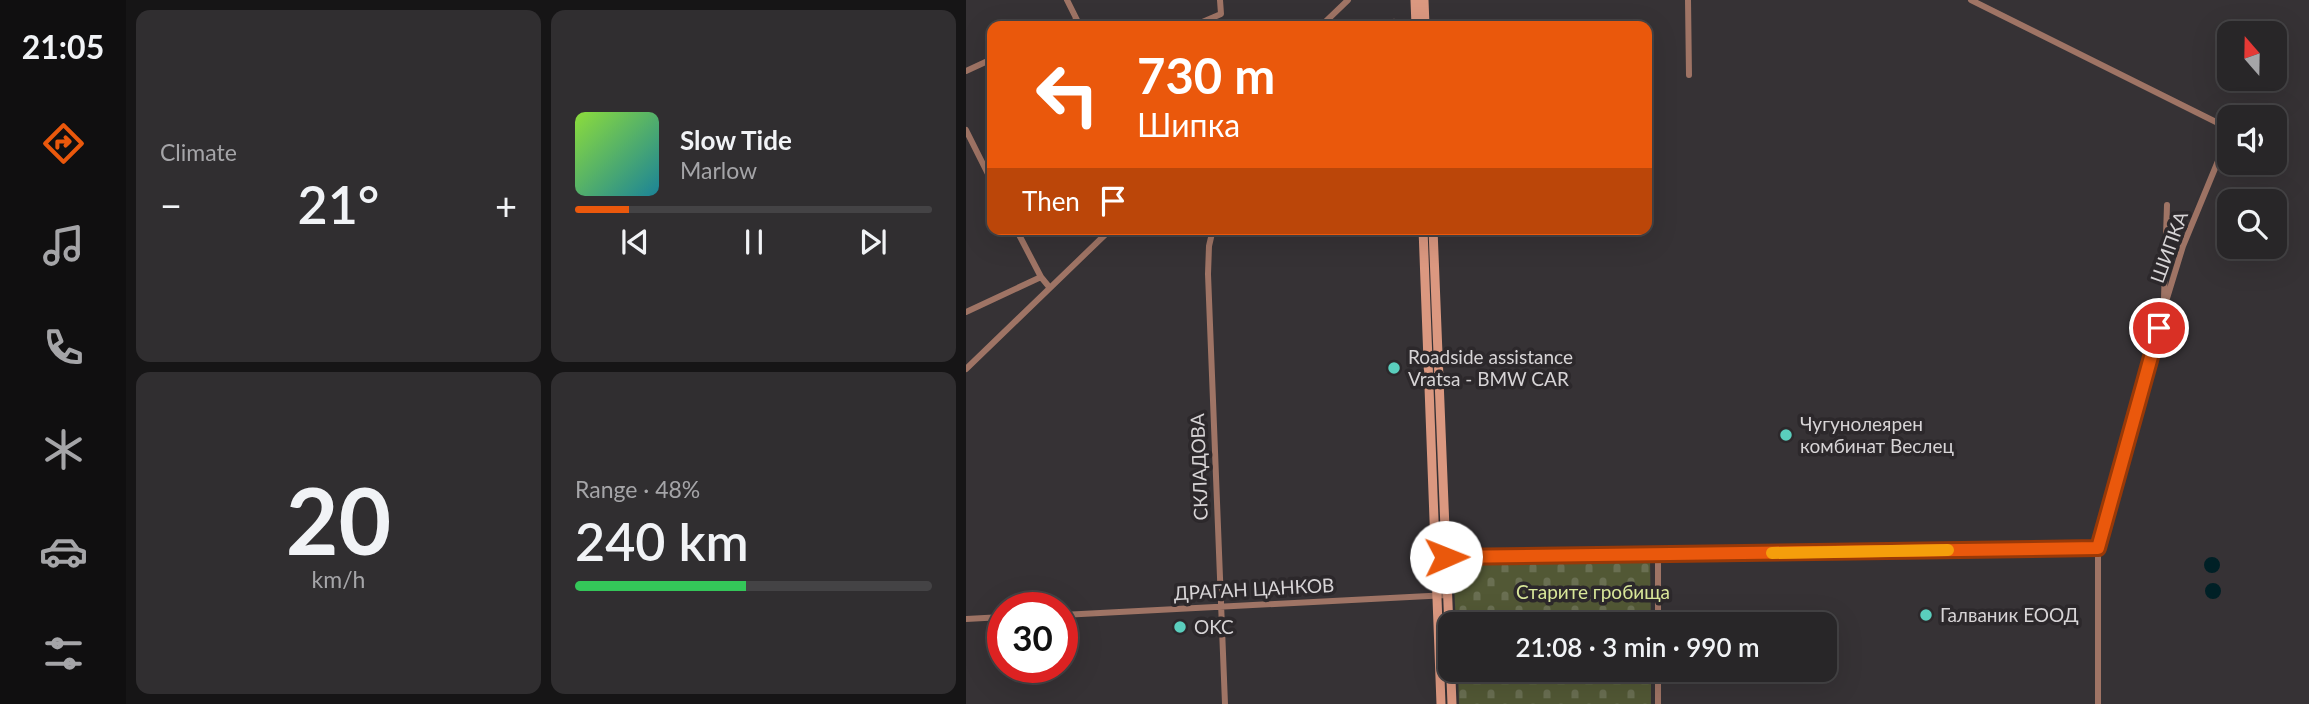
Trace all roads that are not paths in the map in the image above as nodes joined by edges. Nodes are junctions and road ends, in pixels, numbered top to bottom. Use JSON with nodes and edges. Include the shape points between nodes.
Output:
{"nodes":[{"id":1,"x":1067,"y":0,"type":"edge"},
{"id":2,"x":1220,"y":0,"type":"edge"},
{"id":3,"x":1348,"y":0,"type":"edge"},
{"id":4,"x":1424,"y":0,"type":"edge"},
{"id":5,"x":1688,"y":0,"type":"edge"},
{"id":6,"x":1971,"y":0,"type":"edge"},
{"id":7,"x":1414,"y":2,"type":"edge"},
{"id":8,"x":1078,"y":21,"type":"edge"},
{"id":9,"x":1205,"y":21,"type":"edge"},
{"id":10,"x":1326,"y":21,"type":"edge"},
{"id":11,"x":1416,"y":21,"type":"edge"},
{"id":12,"x":1425,"y":21,"type":"edge"},
{"id":13,"x":987,"y":61,"type":"edge"},
{"id":14,"x":966,"y":71,"type":"edge"},
{"id":15,"x":1689,"y":75,"type":"dead end"},
{"id":16,"x":2217,"y":124,"type":"edge"},
{"id":17,"x":966,"y":130,"type":"edge"},
{"id":18,"x":2217,"y":163,"type":"edge"},
{"id":19,"x":987,"y":172,"type":"edge"},
{"id":20,"x":2167,"y":205,"type":"dead end"},
{"id":21,"x":1019,"y":235,"type":"edge"},
{"id":22,"x":1105,"y":235,"type":"edge"},
{"id":23,"x":1212,"y":235,"type":"edge"},
{"id":24,"x":1423,"y":235,"type":"edge"},
{"id":25,"x":1433,"y":235,"type":"edge"},
{"id":26,"x":1041,"y":277,"type":"junction"},
{"id":27,"x":1051,"y":288,"type":"junction"},
{"id":28,"x":2164,"y":308,"type":"junction"},
{"id":29,"x":966,"y":312,"type":"edge"},
{"id":30,"x":966,"y":369,"type":"edge"},
{"id":31,"x":2098,"y":548,"type":"junction"},
{"id":32,"x":1658,"y":554,"type":"junction"},
{"id":33,"x":1446,"y":557,"type":"junction"},
{"id":34,"x":1435,"y":558,"type":"junction"},
{"id":35,"x":1447,"y":595,"type":"junction"},
{"id":36,"x":1437,"y":596,"type":"junction"},
{"id":37,"x":1221,"y":608,"type":"junction"},
{"id":38,"x":1658,"y":612,"type":"edge"},
{"id":39,"x":1078,"y":614,"type":"edge"},
{"id":40,"x":987,"y":618,"type":"edge"},
{"id":41,"x":966,"y":619,"type":"edge"},
{"id":42,"x":1658,"y":682,"type":"edge"},
{"id":43,"x":1225,"y":704,"type":"edge"},
{"id":44,"x":1441,"y":704,"type":"edge"},
{"id":45,"x":1452,"y":704,"type":"edge"},
{"id":46,"x":1658,"y":704,"type":"edge"},
{"id":47,"x":2098,"y":704,"type":"edge"}],
"edges":[{"from":1,"to":8,"type":"street"},
{"from":2,"to":9,"type":"street","via":[[1221,14]]},
{"from":3,"to":10,"type":"street"},
{"from":4,"to":12,"type":"main road"},
{"from":5,"to":15,"type":"street"},
{"from":6,"to":16,"type":"street"},
{"from":7,"to":11,"type":"main road"},
{"from":13,"to":14,"type":"street"},
{"from":17,"to":19,"type":"street"},
{"from":18,"to":28,"type":"street","name":"ШИПКА"},
{"from":20,"to":28,"type":"street"},
{"from":21,"to":26,"type":"street"},
{"from":22,"to":27,"type":"street"},
{"from":23,"to":37,"type":"street","name":"СКЛАДОВА","via":[[1208,274]]},
{"from":24,"to":34,"type":"main road"},
{"from":25,"to":33,"type":"main road"},
{"from":26,"to":27,"type":"street"},
{"from":26,"to":29,"type":"street"},
{"from":27,"to":30,"type":"street"},
{"from":28,"to":31,"type":"street","name":"ШИПКА"},
{"from":31,"to":32,"type":"street"},
{"from":31,"to":47,"type":"street","name":"ШИПКА"},
{"from":32,"to":33,"type":"street"},
{"from":32,"to":38,"type":"street"},
{"from":33,"to":34,"type":"street"},
{"from":33,"to":35,"type":"main road"},
{"from":34,"to":36,"type":"main road"},
{"from":35,"to":36,"type":"street","name":"ДРАГАН ЦАНКОВ"},
{"from":35,"to":45,"type":"main road"},
{"from":36,"to":37,"type":"street","name":"ДРАГАН ЦАНКОВ"},
{"from":36,"to":44,"type":"main road"},
{"from":37,"to":39,"type":"street","name":"ДРАГАН ЦАНКОВ"},
{"from":37,"to":43,"type":"street","name":"СКЛАДОВА"},
{"from":40,"to":41,"type":"street"},
{"from":42,"to":46,"type":"street"}]}
